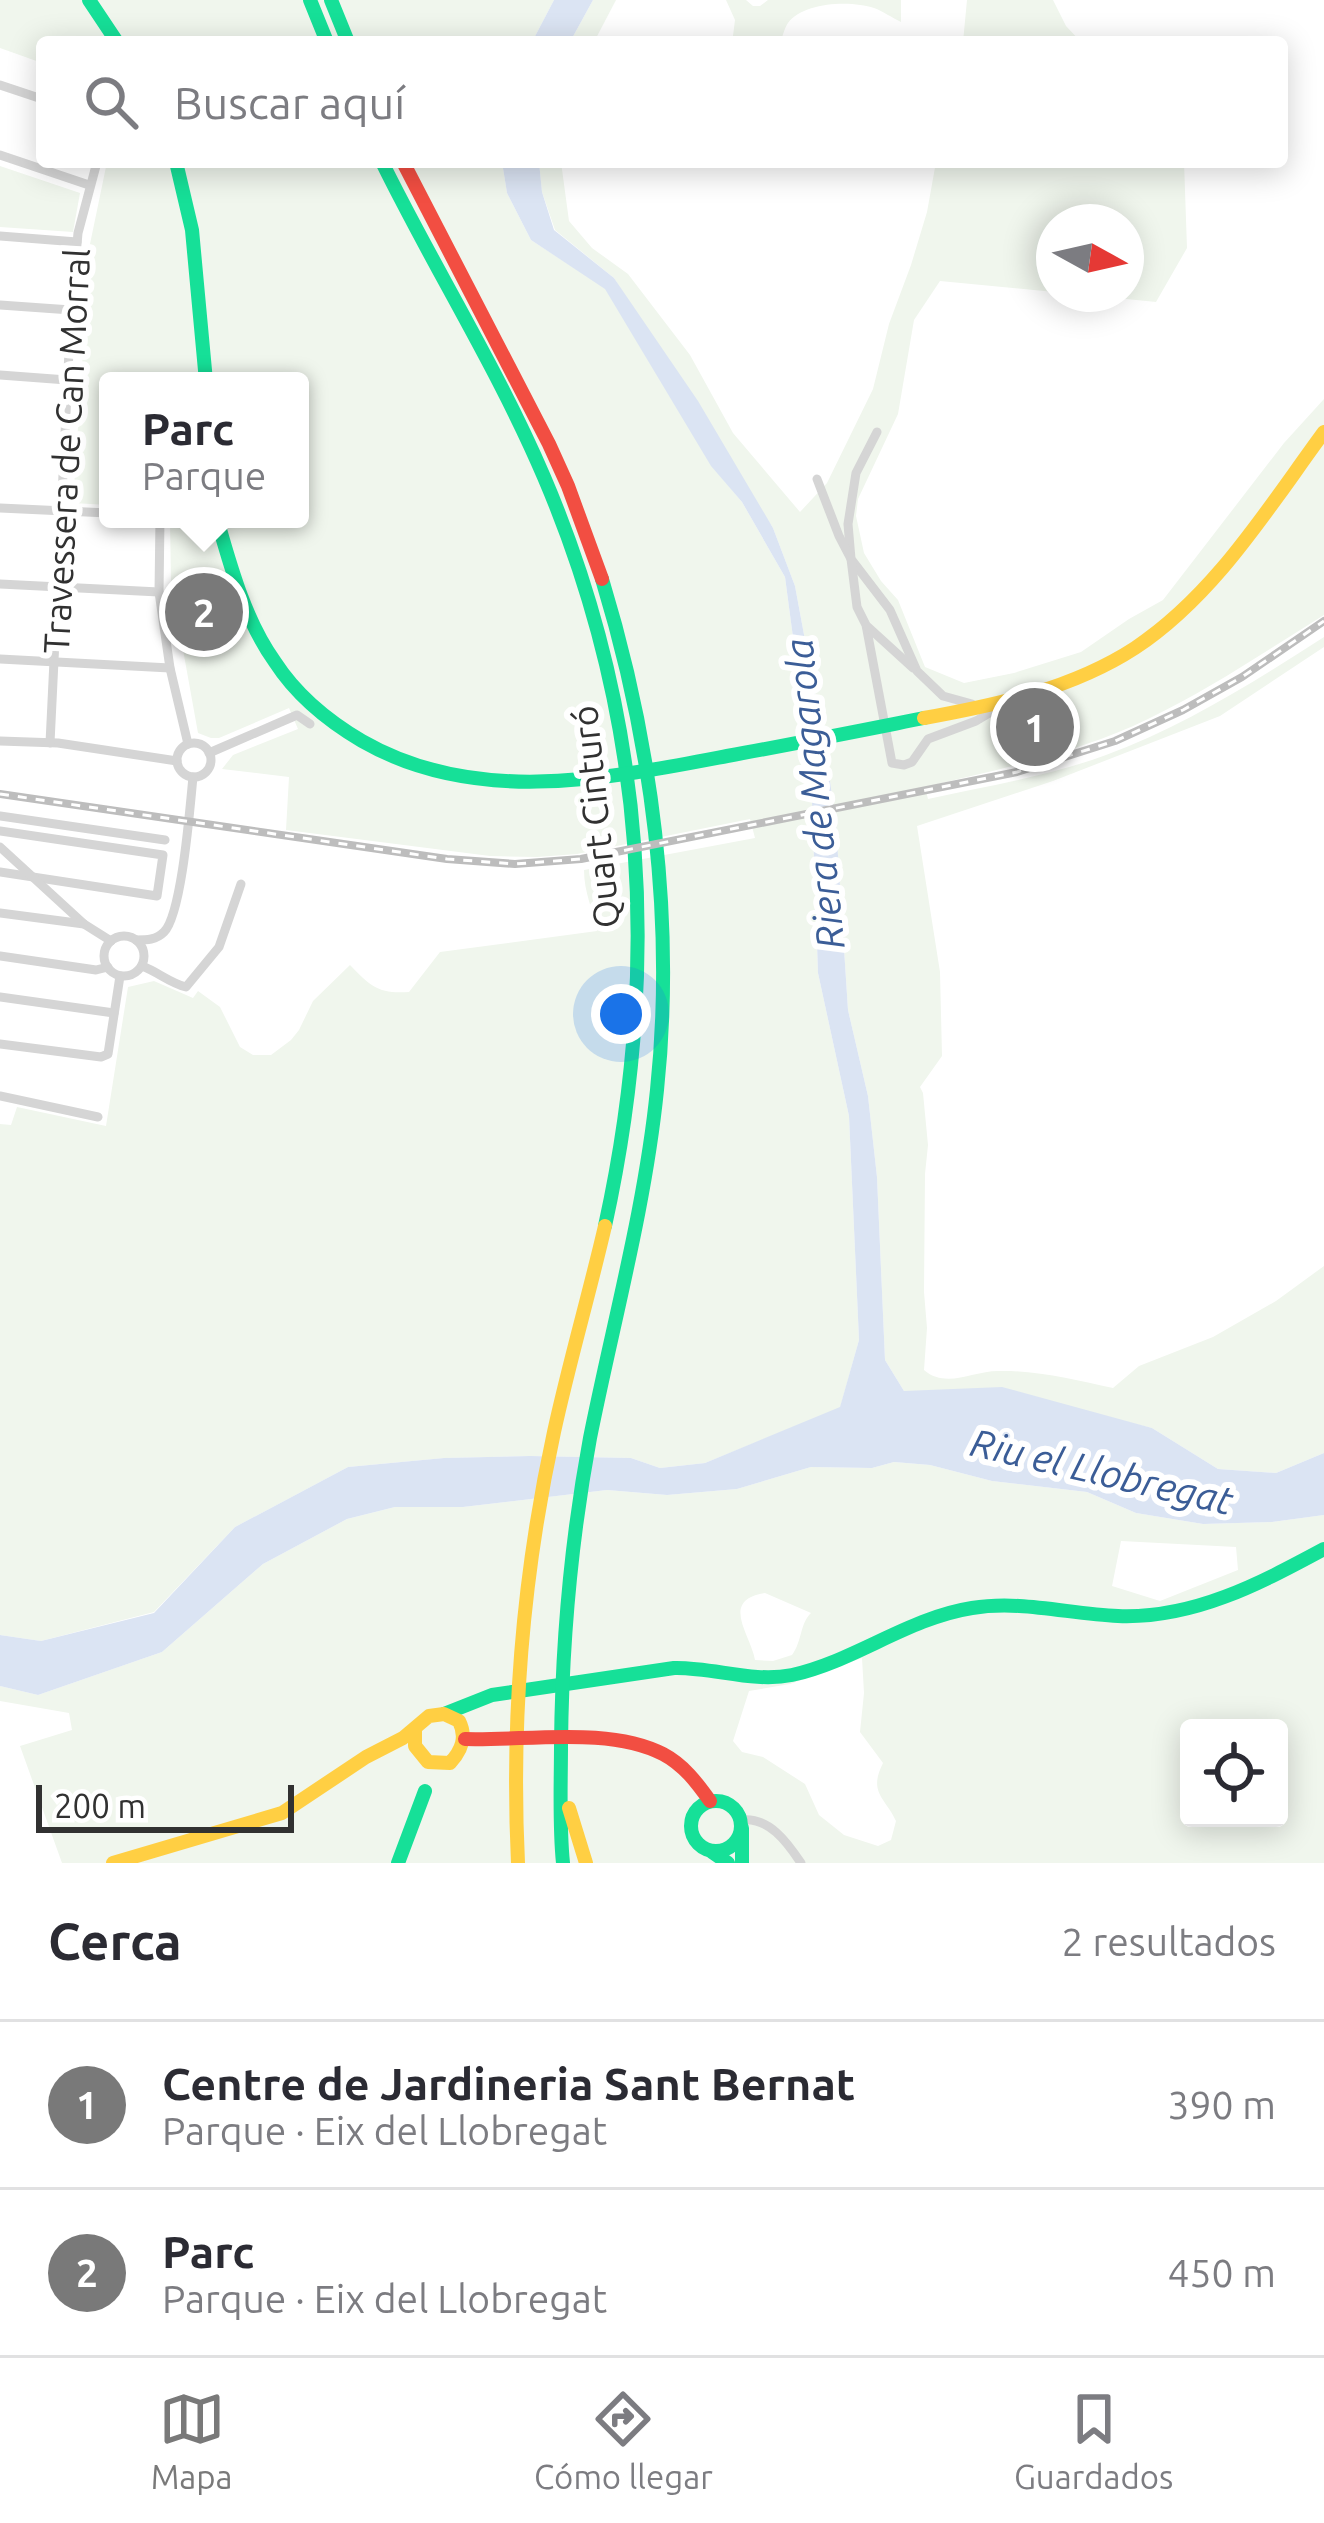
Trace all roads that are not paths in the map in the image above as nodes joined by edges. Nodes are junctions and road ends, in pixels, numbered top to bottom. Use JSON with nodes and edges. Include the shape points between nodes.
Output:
{"nodes":[{"id":1,"x":89,"y":0,"type":"edge"},
{"id":2,"x":99,"y":0,"type":"edge"},
{"id":3,"x":310,"y":0,"type":"edge"},
{"id":4,"x":331,"y":0,"type":"edge"},
{"id":5,"x":117,"y":36,"type":"edge"},
{"id":6,"x":119,"y":36,"type":"edge"},
{"id":7,"x":325,"y":36,"type":"edge"},
{"id":8,"x":346,"y":36,"type":"edge"},
{"id":9,"x":0,"y":85,"type":"edge"},
{"id":10,"x":36,"y":97,"type":"edge"},
{"id":11,"x":0,"y":155,"type":"edge"},
{"id":12,"x":36,"y":167,"type":"edge"},
{"id":13,"x":38,"y":168,"type":"edge"},
{"id":14,"x":95,"y":168,"type":"edge"},
{"id":15,"x":175,"y":168,"type":"edge"},
{"id":16,"x":385,"y":168,"type":"edge"},
{"id":17,"x":406,"y":168,"type":"edge"},
{"id":18,"x":88,"y":185,"type":"junction"},
{"id":19,"x":0,"y":236,"type":"edge"},
{"id":20,"x":77,"y":242,"type":"junction"},
{"id":21,"x":0,"y":305,"type":"edge"},
{"id":22,"x":71,"y":310,"type":"junction"},
{"id":23,"x":202,"y":372,"type":"edge"},
{"id":24,"x":0,"y":375,"type":"edge"},
{"id":25,"x":67,"y":380,"type":"junction"},
{"id":26,"x":877,"y":432,"type":"dead end"},
{"id":27,"x":1324,"y":432,"type":"edge"},
{"id":28,"x":817,"y":478,"type":"dead end"},
{"id":29,"x":0,"y":508,"type":"edge"},
{"id":30,"x":59,"y":511,"type":"junction"},
{"id":31,"x":99,"y":513,"type":"edge"},
{"id":32,"x":160,"y":528,"type":"edge"},
{"id":33,"x":224,"y":528,"type":"edge"},
{"id":34,"x":851,"y":559,"type":"junction"},
{"id":35,"x":0,"y":584,"type":"edge"},
{"id":36,"x":56,"y":586,"type":"junction"},
{"id":37,"x":159,"y":592,"type":"junction"},
{"id":38,"x":866,"y":625,"type":"junction"},
{"id":39,"x":0,"y":659,"type":"edge"},
{"id":40,"x":53,"y":661,"type":"junction"},
{"id":41,"x":170,"y":668,"type":"junction"},
{"id":42,"x":917,"y":671,"type":"junction"},
{"id":43,"x":943,"y":697,"type":"junction"},
{"id":44,"x":977,"y":713,"type":"junction"},
{"id":45,"x":940,"y":714,"type":"junction"},
{"id":46,"x":310,"y":724,"type":"dead end"},
{"id":47,"x":0,"y":741,"type":"edge"},
{"id":48,"x":50,"y":743,"type":"junction"},
{"id":49,"x":188,"y":744,"type":"junction"},
{"id":50,"x":209,"y":753,"type":"junction"},
{"id":51,"x":177,"y":761,"type":"junction"},
{"id":52,"x":194,"y":777,"type":"junction"},
{"id":53,"x":0,"y":816,"type":"edge"},
{"id":54,"x":0,"y":831,"type":"edge"},
{"id":55,"x":165,"y":840,"type":"dead end"},
{"id":56,"x":0,"y":847,"type":"edge"},
{"id":57,"x":0,"y":872,"type":"edge"},
{"id":58,"x":36,"y":878,"type":"junction"},
{"id":59,"x":241,"y":884,"type":"dead end"},
{"id":60,"x":0,"y":913,"type":"edge"},
{"id":61,"x":83,"y":924,"type":"junction"},
{"id":62,"x":136,"y":940,"type":"junction"},
{"id":63,"x":111,"y":941,"type":"junction"},
{"id":64,"x":0,"y":956,"type":"edge"},
{"id":65,"x":142,"y":965,"type":"junction"},
{"id":66,"x":108,"y":967,"type":"junction"},
{"id":67,"x":120,"y":976,"type":"junction"},
{"id":68,"x":0,"y":997,"type":"edge"},
{"id":69,"x":114,"y":1012,"type":"junction"},
{"id":70,"x":0,"y":1043,"type":"edge"},
{"id":71,"x":0,"y":1096,"type":"edge"},
{"id":72,"x":98,"y":1117,"type":"dead end"},
{"id":73,"x":1324,"y":1549,"type":"edge"},
{"id":74,"x":451,"y":1718,"type":"junction"},
{"id":75,"x":415,"y":1730,"type":"junction"},
{"id":76,"x":465,"y":1739,"type":"junction"},
{"id":77,"x":392,"y":1744,"type":"junction"},
{"id":78,"x":421,"y":1757,"type":"junction"},
{"id":79,"x":443,"y":1765,"type":"junction"},
{"id":80,"x":561,"y":1772,"type":"junction"},
{"id":81,"x":425,"y":1791,"type":"junction"},
{"id":82,"x":710,"y":1801,"type":"junction"},
{"id":83,"x":742,"y":1824,"type":"junction"},
{"id":84,"x":712,"y":1852,"type":"junction"},
{"id":85,"x":518,"y":1856,"type":"edge"},
{"id":86,"x":562,"y":1857,"type":"edge"},
{"id":87,"x":113,"y":1863,"type":"edge"},
{"id":88,"x":398,"y":1863,"type":"edge"},
{"id":89,"x":586,"y":1863,"type":"edge"},
{"id":90,"x":728,"y":1863,"type":"edge"},
{"id":91,"x":742,"y":1863,"type":"edge"},
{"id":92,"x":801,"y":1863,"type":"edge"}],
"edges":[{"from":1,"to":5,"type":"main road"},
{"from":2,"to":6,"type":"main road"},
{"from":3,"to":7,"type":"main road"},
{"from":4,"to":8,"type":"main road"},
{"from":9,"to":10,"type":"street"},
{"from":11,"to":12,"type":"street"},
{"from":13,"to":18,"type":"street"},
{"from":14,"to":18,"type":"street","name":"Travessera de Can Morral"},
{"from":15,"to":23,"type":"main road","via":[[191,230]]},
{"from":16,"to":85,"type":"main road","name":"Quart Cinturó","via":[[542,471],[597,627],[622,737],[636,865],[630,1088],[555,1430],[520,1658]]},
{"from":17,"to":80,"type":"main road","name":"Quart Cinturó","via":[[496,334],[603,582],[639,733],[656,861],[660,1051],[574,1532]]},
{"from":18,"to":20,"type":"street","name":"Travessera de Can Morral"},
{"from":19,"to":20,"type":"street"},
{"from":20,"to":22,"type":"street","name":"Travessera de Can Morral"},
{"from":21,"to":22,"type":"street"},
{"from":22,"to":25,"type":"street","name":"Travessera de Can Morral"},
{"from":24,"to":25,"type":"street"},
{"from":25,"to":30,"type":"street","name":"Travessera de Can Morral"},
{"from":26,"to":34,"type":"street","via":[[856,473]]},
{"from":27,"to":44,"type":"main road","via":[[1169,622],[1092,672]]},
{"from":28,"to":34,"type":"street"},
{"from":29,"to":30,"type":"street"},
{"from":30,"to":31,"type":"street"},
{"from":30,"to":36,"type":"street","name":"Travessera de Can Morral"},
{"from":32,"to":37,"type":"street"},
{"from":33,"to":45,"type":"main road","via":[[263,627],[317,700],[387,748],[464,772],[590,780]]},
{"from":34,"to":38,"type":"street"},
{"from":34,"to":42,"type":"street","via":[[890,610]]},
{"from":35,"to":36,"type":"street"},
{"from":36,"to":37,"type":"street"},
{"from":36,"to":40,"type":"street","name":"Travessera de Can Morral"},
{"from":37,"to":41,"type":"street"},
{"from":38,"to":42,"type":"street"},
{"from":38,"to":44,"type":"street","via":[[892,763],[912,762],[928,739]]},
{"from":39,"to":40,"type":"street"},
{"from":40,"to":41,"type":"street"},
{"from":40,"to":48,"type":"street","name":"Travessera de Can Morral"},
{"from":41,"to":49,"type":"street"},
{"from":42,"to":43,"type":"street"},
{"from":43,"to":44,"type":"street"},
{"from":43,"to":45,"type":"street"},
{"from":44,"to":45,"type":"main road"},
{"from":46,"to":50,"type":"street","via":[[297,716]]},
{"from":47,"to":48,"type":"street"},
{"from":48,"to":51,"type":"street"},
{"from":49,"to":50,"type":"street"},
{"from":49,"to":51,"type":"street"},
{"from":50,"to":52,"type":"street","via":[[206,771]]},
{"from":51,"to":52,"type":"street"},
{"from":52,"to":62,"type":"street","via":[[170,921],[151,940]]},
{"from":53,"to":55,"type":"street"},
{"from":54,"to":58,"type":"street","via":[[163,855],[158,896]]},
{"from":56,"to":58,"type":"street"},
{"from":57,"to":58,"type":"street"},
{"from":58,"to":61,"type":"street"},
{"from":59,"to":65,"type":"street","via":[[219,946],[186,987]]},
{"from":60,"to":61,"type":"street"},
{"from":61,"to":63,"type":"street"},
{"from":62,"to":63,"type":"street"},
{"from":62,"to":65,"type":"street"},
{"from":63,"to":66,"type":"street"},
{"from":64,"to":66,"type":"street"},
{"from":65,"to":67,"type":"street"},
{"from":66,"to":67,"type":"street"},
{"from":67,"to":69,"type":"street"},
{"from":68,"to":69,"type":"street"},
{"from":69,"to":70,"type":"street","via":[[101,1057]]},
{"from":71,"to":72,"type":"street"},
{"from":73,"to":74,"type":"main road","via":[[1246,1590],[1184,1610],[1138,1616],[973,1608],[787,1676],[696,1666],[515,1691],[474,1700]]},
{"from":74,"to":75,"type":"main road","via":[[424,1719]]},
{"from":74,"to":76,"type":"main road"},
{"from":75,"to":77,"type":"main road"},
{"from":75,"to":78,"type":"main road"},
{"from":76,"to":79,"type":"main road"},
{"from":76,"to":82,"type":"main road","via":[[638,1744],[699,1780]]},
{"from":77,"to":78,"type":"main road"},
{"from":77,"to":87,"type":"main road","via":[[282,1813]]},
{"from":78,"to":79,"type":"main road"},
{"from":78,"to":81,"type":"main road"},
{"from":79,"to":81,"type":"main road"},
{"from":80,"to":86,"type":"main road","name":"Quart Cinturó"},
{"from":80,"to":89,"type":"main road"},
{"from":81,"to":88,"type":"main road"},
{"from":82,"to":83,"type":"main road","via":[[734,1807]]},
{"from":82,"to":84,"type":"main road","via":[[691,1827]]},
{"from":83,"to":84,"type":"main road","via":[[729,1848]]},
{"from":83,"to":91,"type":"main road"},
{"from":83,"to":92,"type":"street","via":[[758,1820],[774,1830]]},
{"from":84,"to":90,"type":"main road"}]}
